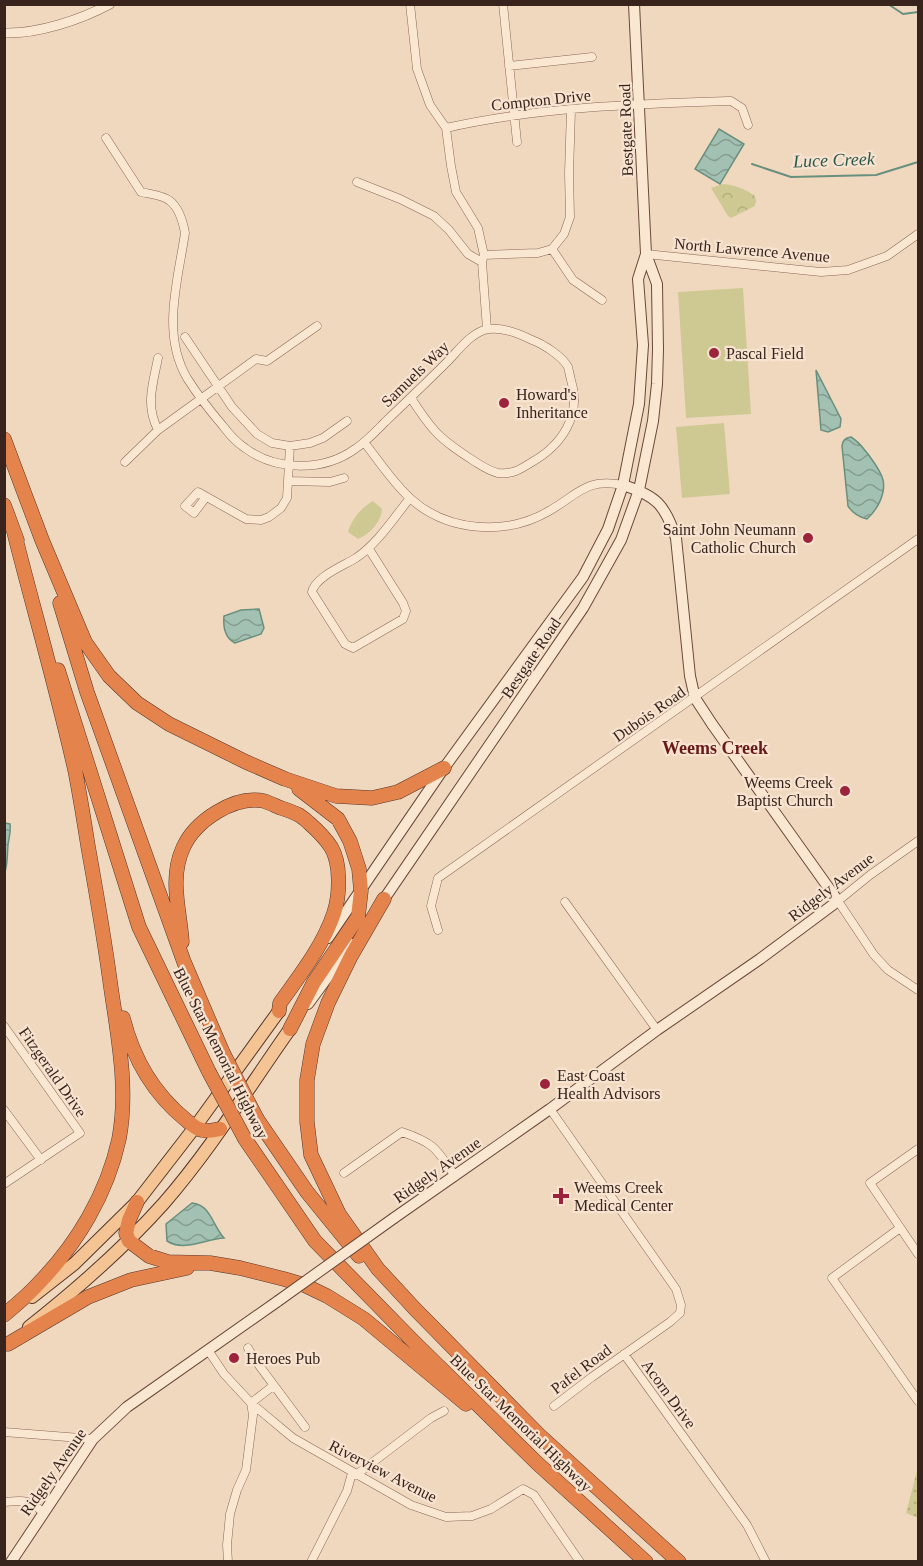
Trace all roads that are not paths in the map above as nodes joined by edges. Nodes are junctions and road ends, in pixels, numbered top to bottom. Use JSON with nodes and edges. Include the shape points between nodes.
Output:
{"nodes":[{"id":1,"x":110,"y":4,"type":"edge"},
{"id":2,"x":410,"y":4,"type":"edge"},
{"id":3,"x":503,"y":4,"type":"edge"},
{"id":4,"x":634,"y":4,"type":"edge"},
{"id":5,"x":4,"y":33,"type":"edge"},
{"id":6,"x":592,"y":57,"type":"dead end"},
{"id":7,"x":509,"y":66,"type":"junction"},
{"id":8,"x":640,"y":104,"type":"junction"},
{"id":9,"x":571,"y":110,"type":"junction"},
{"id":10,"x":513,"y":116,"type":"junction"},
{"id":11,"x":748,"y":125,"type":"dead end"},
{"id":12,"x":446,"y":128,"type":"junction"},
{"id":13,"x":106,"y":138,"type":"dead end"},
{"id":14,"x":517,"y":142,"type":"dead end"},
{"id":15,"x":357,"y":182,"type":"dead end"},
{"id":16,"x":918,"y":234,"type":"edge"},
{"id":17,"x":552,"y":249,"type":"junction"},
{"id":18,"x":646,"y":254,"type":"junction"},
{"id":19,"x":483,"y":259,"type":"junction"},
{"id":20,"x":602,"y":300,"type":"dead end"},
{"id":21,"x":317,"y":326,"type":"dead end"},
{"id":22,"x":487,"y":329,"type":"junction"},
{"id":23,"x":184,"y":337,"type":"dead end"},
{"id":24,"x":158,"y":358,"type":"dead end"},
{"id":25,"x":218,"y":386,"type":"junction"},
{"id":26,"x":202,"y":398,"type":"junction"},
{"id":27,"x":411,"y":398,"type":"junction"},
{"id":28,"x":347,"y":421,"type":"dead end"},
{"id":29,"x":158,"y":430,"type":"junction"},
{"id":30,"x":4,"y":439,"type":"edge"},
{"id":31,"x":364,"y":442,"type":"junction"},
{"id":32,"x":290,"y":446,"type":"junction"},
{"id":33,"x":124,"y":462,"type":"dead end"},
{"id":34,"x":289,"y":465,"type":"junction"},
{"id":35,"x":344,"y":478,"type":"dead end"},
{"id":36,"x":288,"y":481,"type":"junction"},
{"id":37,"x":623,"y":485,"type":"junction"},
{"id":38,"x":639,"y":490,"type":"junction"},
{"id":39,"x":206,"y":497,"type":"dead end"},
{"id":40,"x":410,"y":498,"type":"junction"},
{"id":41,"x":4,"y":505,"type":"edge"},
{"id":42,"x":14,"y":532,"type":"junction"},
{"id":43,"x":918,"y":539,"type":"edge"},
{"id":44,"x":42,"y":540,"type":"junction"},
{"id":45,"x":369,"y":549,"type":"junction"},
{"id":46,"x":695,"y":698,"type":"junction"},
{"id":47,"x":444,"y":768,"type":"junction"},
{"id":48,"x":285,"y":778,"type":"junction"},
{"id":49,"x":918,"y":841,"type":"edge"},
{"id":50,"x":361,"y":891,"type":"junction"},
{"id":51,"x":384,"y":899,"type":"junction"},
{"id":52,"x":838,"y":901,"type":"junction"},
{"id":53,"x":565,"y":902,"type":"dead end"},
{"id":54,"x":438,"y":930,"type":"dead end"},
{"id":55,"x":105,"y":943,"type":"junction"},
{"id":56,"x":184,"y":962,"type":"junction"},
{"id":57,"x":918,"y":990,"type":"edge"},
{"id":58,"x":279,"y":1011,"type":"junction"},
{"id":59,"x":4,"y":1026,"type":"edge"},
{"id":60,"x":290,"y":1029,"type":"junction"},
{"id":61,"x":657,"y":1030,"type":"junction"},
{"id":62,"x":550,"y":1109,"type":"junction"},
{"id":63,"x":4,"y":1110,"type":"edge"},
{"id":64,"x":195,"y":1127,"type":"junction"},
{"id":65,"x":220,"y":1129,"type":"junction"},
{"id":66,"x":918,"y":1149,"type":"edge"},
{"id":67,"x":41,"y":1160,"type":"junction"},
{"id":68,"x":344,"y":1173,"type":"dead end"},
{"id":69,"x":455,"y":1176,"type":"junction"},
{"id":70,"x":4,"y":1184,"type":"edge"},
{"id":71,"x":137,"y":1202,"type":"junction"},
{"id":72,"x":900,"y":1228,"type":"junction"},
{"id":73,"x":129,"y":1241,"type":"junction"},
{"id":74,"x":918,"y":1254,"type":"edge"},
{"id":75,"x":210,"y":1263,"type":"junction"},
{"id":76,"x":4,"y":1316,"type":"edge"},
{"id":77,"x":6,"y":1345,"type":"edge"},
{"id":78,"x":248,"y":1348,"type":"dead end"},
{"id":79,"x":208,"y":1350,"type":"junction"},
{"id":80,"x":624,"y":1354,"type":"junction"},
{"id":81,"x":273,"y":1386,"type":"junction"},
{"id":82,"x":918,"y":1401,"type":"edge"},
{"id":83,"x":251,"y":1403,"type":"junction"},
{"id":84,"x":554,"y":1407,"type":"dead end"},
{"id":85,"x":444,"y":1411,"type":"dead end"},
{"id":86,"x":305,"y":1427,"type":"dead end"},
{"id":87,"x":4,"y":1432,"type":"edge"},
{"id":88,"x":93,"y":1439,"type":"junction"},
{"id":89,"x":544,"y":1440,"type":"junction"},
{"id":90,"x":537,"y":1463,"type":"junction"},
{"id":91,"x":354,"y":1474,"type":"junction"},
{"id":92,"x":4,"y":1502,"type":"edge"},
{"id":93,"x":43,"y":1512,"type":"junction"},
{"id":94,"x":11,"y":1562,"type":"edge"},
{"id":95,"x":228,"y":1562,"type":"edge"},
{"id":96,"x":311,"y":1562,"type":"edge"},
{"id":97,"x":580,"y":1562,"type":"edge"},
{"id":98,"x":646,"y":1562,"type":"edge"},
{"id":99,"x":679,"y":1562,"type":"edge"},
{"id":100,"x":766,"y":1562,"type":"edge"}],
"edges":[{"from":1,"to":5,"type":"street","via":[[52,26]]},
{"from":2,"to":12,"type":"street","via":[[417,69],[430,105]]},
{"from":3,"to":7,"type":"street"},
{"from":4,"to":8,"type":"main road","name":"Bestgate Road"},
{"from":6,"to":7,"type":"street"},
{"from":7,"to":10,"type":"street"},
{"from":8,"to":9,"type":"street","name":"Compton Drive"},
{"from":8,"to":11,"type":"street","name":"Compton Drive","via":[[731,101],[742,108]]},
{"from":8,"to":18,"type":"main road","name":"Bestgate Road"},
{"from":9,"to":10,"type":"street","name":"Compton Drive"},
{"from":9,"to":17,"type":"street","via":[[570,218]]},
{"from":10,"to":12,"type":"street","name":"Compton Drive"},
{"from":10,"to":14,"type":"street"},
{"from":12,"to":19,"type":"street","via":[[456,192],[478,228]]},
{"from":13,"to":26,"type":"street","name":"Samuels Way","via":[[141,192],[170,201],[183,221],[185,233],[172,330],[181,364]]},
{"from":15,"to":19,"type":"street","via":[[434,216],[468,254]]},
{"from":16,"to":18,"type":"street","name":"North Lawrence Avenue","via":[[887,256],[848,270],[821,272]]},
{"from":17,"to":19,"type":"street"},
{"from":17,"to":20,"type":"street","via":[[573,280]]},
{"from":18,"to":37,"type":"main road","name":"Bestgate Road","via":[[638,279],[643,345],[639,404]]},
{"from":18,"to":38,"type":"main road","name":"Bestgate Road","via":[[657,284],[657,384]]},
{"from":19,"to":22,"type":"street"},
{"from":21,"to":25,"type":"street","via":[[267,361],[256,359]]},
{"from":22,"to":27,"type":"street","name":"Samuels Way","via":[[472,337]]},
{"from":22,"to":27,"type":"street","via":[[521,335],[546,346],[567,366],[574,389],[574,407],[557,444],[544,456],[517,471],[488,469],[435,432]]},
{"from":23,"to":25,"type":"street"},
{"from":24,"to":29,"type":"street","via":[[150,403]]},
{"from":25,"to":26,"type":"street"},
{"from":25,"to":32,"type":"street","via":[[257,434]]},
{"from":26,"to":29,"type":"street"},
{"from":26,"to":34,"type":"street","name":"Samuels Way","via":[[245,448],[259,457]]},
{"from":27,"to":31,"type":"street","name":"Samuels Way"},
{"from":28,"to":32,"type":"street","via":[[323,438]]},
{"from":29,"to":33,"type":"street"},
{"from":30,"to":44,"type":"highway"},
{"from":31,"to":34,"type":"street","name":"Samuels Way","via":[[330,462]]},
{"from":31,"to":40,"type":"street"},
{"from":32,"to":34,"type":"street"},
{"from":34,"to":36,"type":"street"},
{"from":35,"to":36,"type":"street","via":[[330,482]]},
{"from":36,"to":39,"type":"street","via":[[287,498],[281,508],[261,520],[246,519]]},
{"from":37,"to":38,"type":"main road"},
{"from":37,"to":40,"type":"street","via":[[604,482],[587,486],[547,513],[496,527],[475,527],[449,520]]},
{"from":37,"to":47,"type":"main road","name":"Bestgate Road","via":[[608,529],[583,577]]},
{"from":38,"to":46,"type":"main road","via":[[658,501],[670,518],[676,538]]},
{"from":38,"to":51,"type":"main road","name":"Bestgate Road","via":[[621,540],[583,608]]},
{"from":40,"to":45,"type":"street"},
{"from":41,"to":42,"type":"highway"},
{"from":42,"to":55,"type":"highway","via":[[75,771]]},
{"from":42,"to":90,"type":"highway","name":"Blue Star Memorial Highway","bridge":true,"via":[[139,927],[245,1139],[315,1240]]},
{"from":43,"to":46,"type":"street","name":"Dubois Road"},
{"from":44,"to":48,"type":"highway","via":[[85,642],[109,676],[137,703],[169,724]]},
{"from":44,"to":56,"type":"highway","name":"Blue Star Memorial Highway","via":[[87,693]]},
{"from":45,"to":45,"type":"street","via":[[321,579],[312,592],[345,644],[353,648],[403,619],[406,611]]},
{"from":46,"to":52,"type":"main road"},
{"from":46,"to":54,"type":"street","name":"Dubois Road","via":[[438,878],[431,906]]},
{"from":47,"to":48,"type":"highway","via":[[398,792],[372,798],[336,796]]},
{"from":47,"to":50,"type":"main road","name":"Bestgate Road"},
{"from":48,"to":50,"type":"highway","via":[[338,819],[351,841]]},
{"from":49,"to":52,"type":"street","name":"Ridgely Avenue"},
{"from":50,"to":58,"type":"main road","name":"Bestgate Road"},
{"from":50,"to":60,"type":"highway","via":[[358,917],[314,982]]},
{"from":51,"to":60,"type":"main road","name":"Bestgate Road"},
{"from":51,"to":89,"type":"highway","via":[[327,1002],[313,1044],[307,1080],[311,1155],[339,1214],[378,1269]]},
{"from":52,"to":57,"type":"street","via":[[873,954],[888,970]]},
{"from":52,"to":61,"type":"main road","name":"Ridgely Avenue"},
{"from":53,"to":61,"type":"street"},
{"from":55,"to":64,"type":"highway","via":[[135,1055],[158,1092]]},
{"from":55,"to":76,"type":"highway","via":[[123,1091],[112,1164],[90,1215],[64,1253]]},
{"from":56,"to":58,"type":"highway","via":[[176,870],[192,832],[211,815],[244,802],[264,801],[299,815],[332,848],[338,871],[338,896],[324,936],[280,1003]]},
{"from":56,"to":89,"type":"highway","name":"Blue Star Memorial Highway","bridge":true,"via":[[223,1053],[257,1119],[307,1192],[416,1322]]},
{"from":58,"to":64,"type":"main road"},
{"from":59,"to":67,"type":"street","name":"Fitzgerald Drive","via":[[80,1133]]},
{"from":60,"to":65,"type":"main road"},
{"from":61,"to":62,"type":"main road","name":"Ridgely Avenue"},
{"from":62,"to":69,"type":"main road","name":"Ridgely Avenue"},
{"from":62,"to":80,"type":"street","name":"Acorn Drive","via":[[680,1296],[680,1313]]},
{"from":63,"to":67,"type":"street"},
{"from":64,"to":65,"type":"highway"},
{"from":64,"to":71,"type":"main road"},
{"from":65,"to":73,"type":"main road"},
{"from":66,"to":72,"type":"street","via":[[870,1183]]},
{"from":67,"to":70,"type":"street"},
{"from":68,"to":69,"type":"street","via":[[402,1132],[436,1149]]},
{"from":69,"to":79,"type":"main road","name":"Ridgely Avenue","bridge":true},
{"from":71,"to":73,"type":"highway","via":[[126,1233]]},
{"from":71,"to":76,"type":"main road","via":[[74,1264]]},
{"from":72,"to":74,"type":"street"},
{"from":72,"to":82,"type":"street","via":[[832,1278]]},
{"from":73,"to":75,"type":"highway","via":[[149,1256],[168,1262]]},
{"from":73,"to":77,"type":"main road"},
{"from":75,"to":77,"type":"highway","via":[[131,1280],[88,1297]]},
{"from":75,"to":90,"type":"highway","via":[[294,1282],[346,1307]]},
{"from":78,"to":81,"type":"street"},
{"from":79,"to":83,"type":"street","name":"Riverview Avenue"},
{"from":79,"to":88,"type":"main road","name":"Ridgely Avenue","via":[[127,1407]]},
{"from":80,"to":84,"type":"street","name":"Pafel Road"},
{"from":80,"to":100,"type":"street","name":"Acorn Drive","via":[[747,1525]]},
{"from":81,"to":83,"type":"street"},
{"from":81,"to":86,"type":"street"},
{"from":83,"to":91,"type":"street","name":"Riverview Avenue","via":[[293,1438]]},
{"from":83,"to":95,"type":"street","via":[[246,1470],[230,1514]]},
{"from":85,"to":91,"type":"street"},
{"from":87,"to":88,"type":"street"},
{"from":88,"to":93,"type":"main road","name":"Ridgely Avenue"},
{"from":89,"to":99,"type":"highway","name":"Blue Star Memorial Highway"},
{"from":90,"to":98,"type":"highway","name":"Blue Star Memorial Highway"},
{"from":91,"to":96,"type":"street"},
{"from":91,"to":97,"type":"street","name":"Riverview Avenue","via":[[411,1504],[446,1517],[472,1516],[523,1489],[534,1495]]},
{"from":92,"to":93,"type":"street","via":[[24,1500]]},
{"from":93,"to":94,"type":"main road","name":"Ridgely Avenue"}]}
